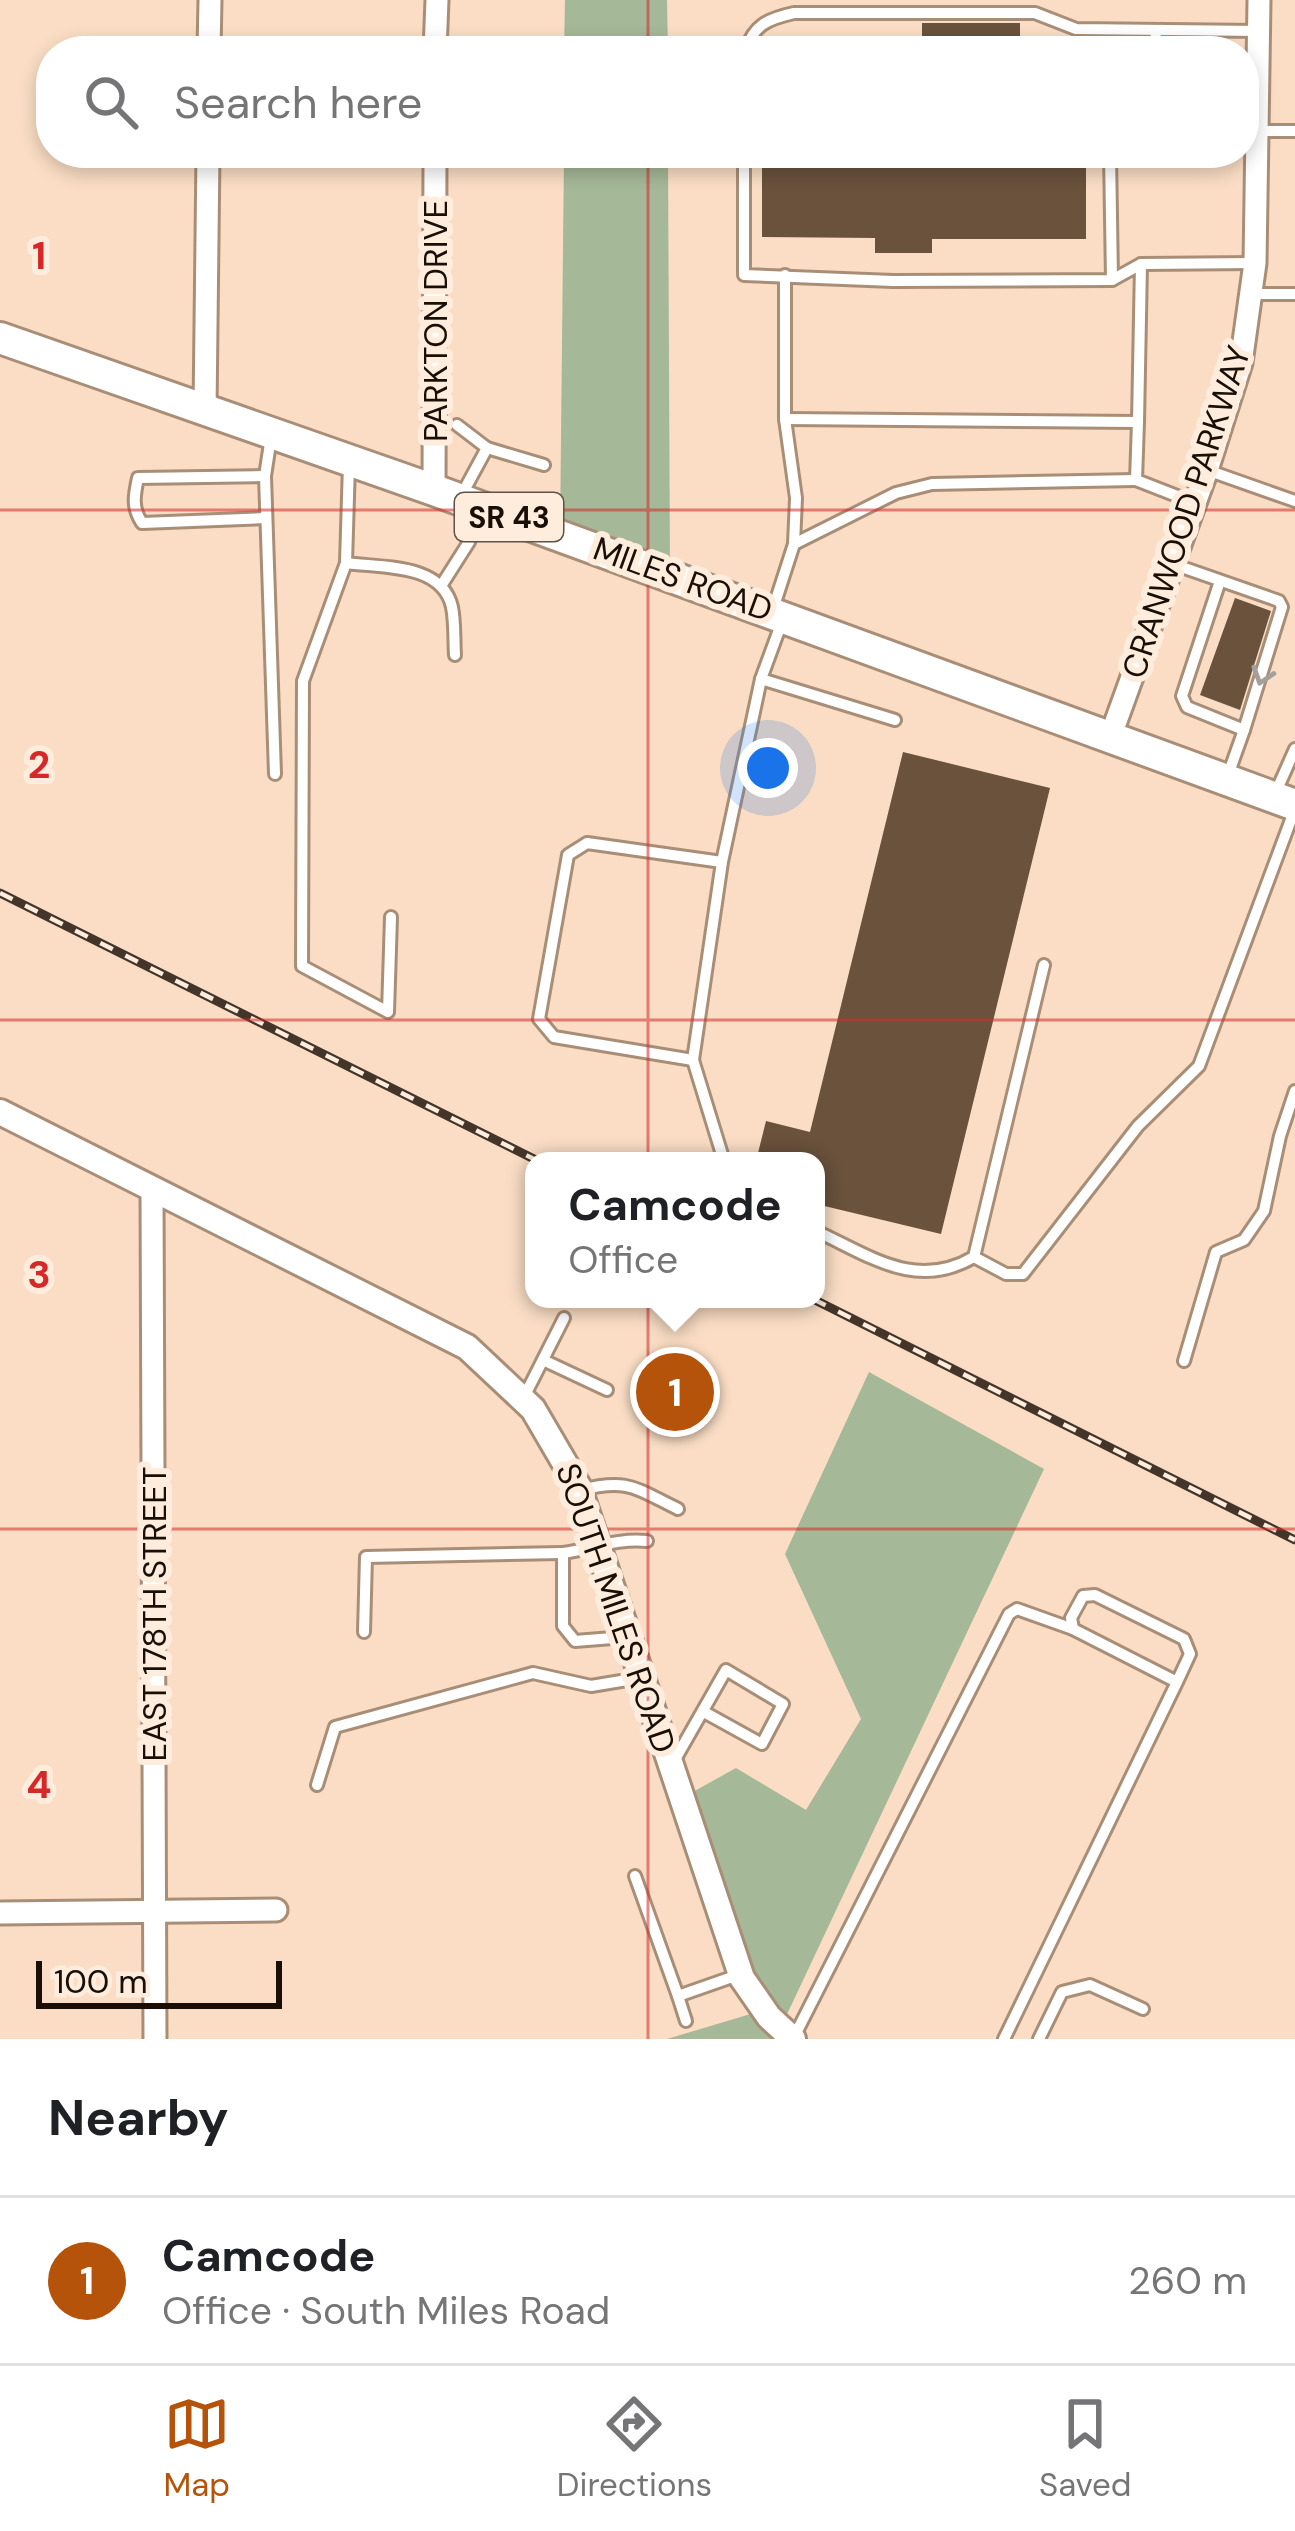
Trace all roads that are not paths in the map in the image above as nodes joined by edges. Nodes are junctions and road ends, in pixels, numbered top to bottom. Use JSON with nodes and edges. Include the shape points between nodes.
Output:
{"nodes":[{"id":1,"x":210,"y":0,"type":"edge"},
{"id":2,"x":437,"y":0,"type":"edge"},
{"id":3,"x":1259,"y":0,"type":"edge"},
{"id":4,"x":1156,"y":30,"type":"junction"},
{"id":5,"x":1259,"y":31,"type":"junction"},
{"id":6,"x":209,"y":36,"type":"edge"},
{"id":7,"x":436,"y":36,"type":"edge"},
{"id":8,"x":750,"y":36,"type":"edge"},
{"id":9,"x":1156,"y":36,"type":"edge"},
{"id":10,"x":1259,"y":36,"type":"edge"},
{"id":11,"x":1259,"y":130,"type":"edge"},
{"id":12,"x":1295,"y":130,"type":"edge"},
{"id":13,"x":208,"y":168,"type":"edge"},
{"id":14,"x":436,"y":168,"type":"edge"},
{"id":15,"x":744,"y":168,"type":"edge"},
{"id":16,"x":1110,"y":168,"type":"edge"},
{"id":17,"x":1257,"y":168,"type":"edge"},
{"id":18,"x":1255,"y":263,"type":"junction"},
{"id":19,"x":1141,"y":264,"type":"junction"},
{"id":20,"x":785,"y":275,"type":"junction"},
{"id":21,"x":1112,"y":280,"type":"junction"},
{"id":22,"x":1252,"y":294,"type":"junction"},
{"id":23,"x":1295,"y":294,"type":"edge"},
{"id":24,"x":0,"y":338,"type":"edge"},
{"id":25,"x":206,"y":411,"type":"junction"},
{"id":26,"x":785,"y":419,"type":"junction"},
{"id":27,"x":1138,"y":422,"type":"junction"},
{"id":28,"x":457,"y":425,"type":"dead end"},
{"id":29,"x":272,"y":434,"type":"junction"},
{"id":30,"x":487,"y":448,"type":"junction"},
{"id":31,"x":349,"y":460,"type":"junction"},
{"id":32,"x":544,"y":465,"type":"dead end"},
{"id":33,"x":1207,"y":470,"type":"junction"},
{"id":34,"x":265,"y":476,"type":"junction"},
{"id":35,"x":1136,"y":480,"type":"junction"},
{"id":36,"x":458,"y":498,"type":"junction"},
{"id":37,"x":1295,"y":501,"type":"edge"},
{"id":38,"x":1195,"y":503,"type":"junction"},
{"id":39,"x":266,"y":518,"type":"junction"},
{"id":40,"x":794,"y":544,"type":"junction"},
{"id":41,"x":346,"y":563,"type":"junction"},
{"id":42,"x":1173,"y":564,"type":"junction"},
{"id":43,"x":1220,"y":581,"type":"junction"},
{"id":44,"x":441,"y":586,"type":"junction"},
{"id":45,"x":778,"y":614,"type":"junction"},
{"id":46,"x":455,"y":655,"type":"dead end"},
{"id":47,"x":761,"y":680,"type":"junction"},
{"id":48,"x":895,"y":720,"type":"dead end"},
{"id":49,"x":1244,"y":730,"type":"junction"},
{"id":50,"x":1111,"y":735,"type":"junction"},
{"id":51,"x":1294,"y":746,"type":"edge"},
{"id":52,"x":275,"y":774,"type":"dead end"},
{"id":53,"x":1226,"y":779,"type":"junction"},
{"id":54,"x":1288,"y":803,"type":"edge"},
{"id":55,"x":722,"y":862,"type":"junction"},
{"id":56,"x":391,"y":917,"type":"dead end"},
{"id":57,"x":1044,"y":965,"type":"dead end"},
{"id":58,"x":693,"y":1060,"type":"junction"},
{"id":59,"x":1295,"y":1091,"type":"edge"},
{"id":60,"x":0,"y":1112,"type":"edge"},
{"id":61,"x":721,"y":1152,"type":"edge"},
{"id":62,"x":152,"y":1190,"type":"junction"},
{"id":63,"x":825,"y":1235,"type":"edge"},
{"id":64,"x":974,"y":1257,"type":"junction"},
{"id":65,"x":564,"y":1318,"type":"dead end"},
{"id":66,"x":543,"y":1360,"type":"junction"},
{"id":67,"x":1184,"y":1360,"type":"dead end"},
{"id":68,"x":607,"y":1390,"type":"dead end"},
{"id":69,"x":523,"y":1399,"type":"junction"},
{"id":70,"x":580,"y":1490,"type":"junction"},
{"id":71,"x":678,"y":1510,"type":"dead end"},
{"id":72,"x":647,"y":1541,"type":"dead end"},
{"id":73,"x":599,"y":1548,"type":"junction"},
{"id":74,"x":562,"y":1553,"type":"junction"},
{"id":75,"x":1073,"y":1629,"type":"junction"},
{"id":76,"x":364,"y":1632,"type":"dead end"},
{"id":77,"x":628,"y":1637,"type":"junction"},
{"id":78,"x":642,"y":1678,"type":"junction"},
{"id":79,"x":1177,"y":1682,"type":"junction"},
{"id":80,"x":704,"y":1712,"type":"junction"},
{"id":81,"x":671,"y":1765,"type":"junction"},
{"id":82,"x":317,"y":1785,"type":"dead end"},
{"id":83,"x":635,"y":1876,"type":"dead end"},
{"id":84,"x":276,"y":1910,"type":"dead end"},
{"id":85,"x":154,"y":1912,"type":"junction"},
{"id":86,"x":0,"y":1913,"type":"edge"},
{"id":87,"x":741,"y":1974,"type":"junction"},
{"id":88,"x":678,"y":1996,"type":"junction"},
{"id":89,"x":1142,"y":2009,"type":"dead end"},
{"id":90,"x":686,"y":2020,"type":"dead end"},
{"id":91,"x":155,"y":2039,"type":"edge"},
{"id":92,"x":793,"y":2039,"type":"edge"},
{"id":93,"x":1004,"y":2039,"type":"edge"},
{"id":94,"x":1039,"y":2039,"type":"edge"}],
"edges":[{"from":1,"to":6,"type":"street"},
{"from":2,"to":7,"type":"street"},
{"from":3,"to":5,"type":"street","name":"CRANWOOD PARKWAY"},
{"from":4,"to":5,"type":"lane"},
{"from":4,"to":8,"type":"lane","via":[[1076,29],[1035,14],[794,13],[768,19]]},
{"from":4,"to":9,"type":"lane"},
{"from":5,"to":10,"type":"street","name":"CRANWOOD PARKWAY"},
{"from":11,"to":12,"type":"lane"},
{"from":13,"to":25,"type":"street"},
{"from":14,"to":36,"type":"street","name":"PARKTON DRIVE"},
{"from":15,"to":20,"type":"lane","via":[[744,275]]},
{"from":16,"to":21,"type":"lane"},
{"from":17,"to":18,"type":"street","name":"CRANWOOD PARKWAY"},
{"from":18,"to":19,"type":"lane"},
{"from":18,"to":22,"type":"street","name":"CRANWOOD PARKWAY"},
{"from":19,"to":21,"type":"lane"},
{"from":19,"to":27,"type":"lane"},
{"from":20,"to":21,"type":"lane"},
{"from":20,"to":26,"type":"lane"},
{"from":22,"to":23,"type":"lane"},
{"from":22,"to":33,"type":"street","name":"CRANWOOD PARKWAY"},
{"from":24,"to":25,"type":"main road","name":"MILES ROAD","number":"SR 43"},
{"from":25,"to":29,"type":"main road","name":"MILES ROAD","number":"SR 43"},
{"from":26,"to":27,"type":"lane"},
{"from":26,"to":40,"type":"lane"},
{"from":27,"to":35,"type":"lane"},
{"from":28,"to":30,"type":"lane"},
{"from":29,"to":31,"type":"main road","name":"MILES ROAD","number":"SR 43"},
{"from":29,"to":34,"type":"lane"},
{"from":30,"to":32,"type":"lane"},
{"from":30,"to":36,"type":"lane"},
{"from":31,"to":36,"type":"main road","name":"MILES ROAD","number":"SR 43"},
{"from":31,"to":41,"type":"lane"},
{"from":33,"to":37,"type":"lane"},
{"from":33,"to":38,"type":"street","name":"CRANWOOD PARKWAY"},
{"from":34,"to":39,"type":"lane"},
{"from":34,"to":39,"type":"lane","via":[[138,478],[134,496],[142,524]]},
{"from":35,"to":38,"type":"lane"},
{"from":35,"to":40,"type":"lane","via":[[932,484],[896,493]]},
{"from":36,"to":44,"type":"lane","via":[[469,542]]},
{"from":36,"to":45,"type":"main road","name":"MILES ROAD","number":"SR 43"},
{"from":38,"to":42,"type":"street","name":"CRANWOOD PARKWAY"},
{"from":39,"to":52,"type":"lane"},
{"from":40,"to":45,"type":"lane"},
{"from":41,"to":44,"type":"lane","via":[[424,573]]},
{"from":41,"to":56,"type":"lane","via":[[303,681],[302,966],[388,1012]]},
{"from":42,"to":43,"type":"lane"},
{"from":42,"to":50,"type":"street","name":"CRANWOOD PARKWAY"},
{"from":43,"to":49,"type":"lane","via":[[1182,696],[1187,707]]},
{"from":43,"to":49,"type":"lane","one_way":true,"via":[[1282,607]]},
{"from":44,"to":46,"type":"lane","via":[[452,603]]},
{"from":45,"to":47,"type":"lane"},
{"from":45,"to":50,"type":"main road","name":"MILES ROAD","number":"SR 43"},
{"from":47,"to":48,"type":"lane"},
{"from":47,"to":55,"type":"lane"},
{"from":49,"to":53,"type":"lane"},
{"from":50,"to":53,"type":"main road","name":"MILES ROAD","number":"SR 43"},
{"from":51,"to":54,"type":"lane"},
{"from":53,"to":54,"type":"main road","name":"MILES ROAD","number":"SR 43"},
{"from":54,"to":64,"type":"lane","via":[[1199,1066],[1138,1126],[1023,1274]]},
{"from":55,"to":58,"type":"lane"},
{"from":55,"to":58,"type":"lane","via":[[586,843],[572,850],[539,1019],[554,1037]]},
{"from":57,"to":64,"type":"lane"},
{"from":58,"to":61,"type":"lane"},
{"from":59,"to":67,"type":"lane","via":[[1264,1211],[1244,1240],[1216,1252]]},
{"from":60,"to":62,"type":"street","name":"SOUTH MILES ROAD"},
{"from":62,"to":69,"type":"street","name":"SOUTH MILES ROAD","via":[[467,1347]]},
{"from":62,"to":85,"type":"street","name":"EAST 178TH STREET"},
{"from":63,"to":64,"type":"lane","via":[[896,1268],[931,1274]]},
{"from":65,"to":66,"type":"lane"},
{"from":66,"to":68,"type":"lane"},
{"from":66,"to":69,"type":"lane"},
{"from":69,"to":70,"type":"street","name":"SOUTH MILES ROAD"},
{"from":70,"to":71,"type":"lane","via":[[628,1485]]},
{"from":70,"to":73,"type":"street","name":"SOUTH MILES ROAD"},
{"from":72,"to":73,"type":"lane","via":[[620,1538]]},
{"from":73,"to":74,"type":"lane"},
{"from":73,"to":77,"type":"street","name":"SOUTH MILES ROAD"},
{"from":74,"to":76,"type":"lane","via":[[366,1557]]},
{"from":74,"to":77,"type":"lane","via":[[563,1626],[575,1641]]},
{"from":75,"to":79,"type":"lane"},
{"from":75,"to":79,"type":"lane","via":[[1083,1596],[1095,1595],[1184,1639],[1190,1654]]},
{"from":75,"to":92,"type":"lane","via":[[1009,1614]]},
{"from":77,"to":78,"type":"street","name":"SOUTH MILES ROAD"},
{"from":78,"to":81,"type":"street","name":"SOUTH MILES ROAD"},
{"from":78,"to":82,"type":"lane","via":[[591,1686],[533,1673],[335,1727]]},
{"from":79,"to":93,"type":"lane"},
{"from":80,"to":80,"type":"lane","via":[[726,1670],[784,1704],[762,1744]]},
{"from":80,"to":81,"type":"lane"},
{"from":81,"to":87,"type":"street","name":"SOUTH MILES ROAD"},
{"from":83,"to":88,"type":"lane"},
{"from":84,"to":85,"type":"street"},
{"from":85,"to":86,"type":"street"},
{"from":85,"to":91,"type":"street","name":"EAST 178TH STREET"},
{"from":87,"to":88,"type":"lane"},
{"from":87,"to":92,"type":"street","name":"SOUTH MILES ROAD"},
{"from":88,"to":90,"type":"lane"},
{"from":89,"to":94,"type":"lane","via":[[1090,1985],[1062,1991]]}]}
